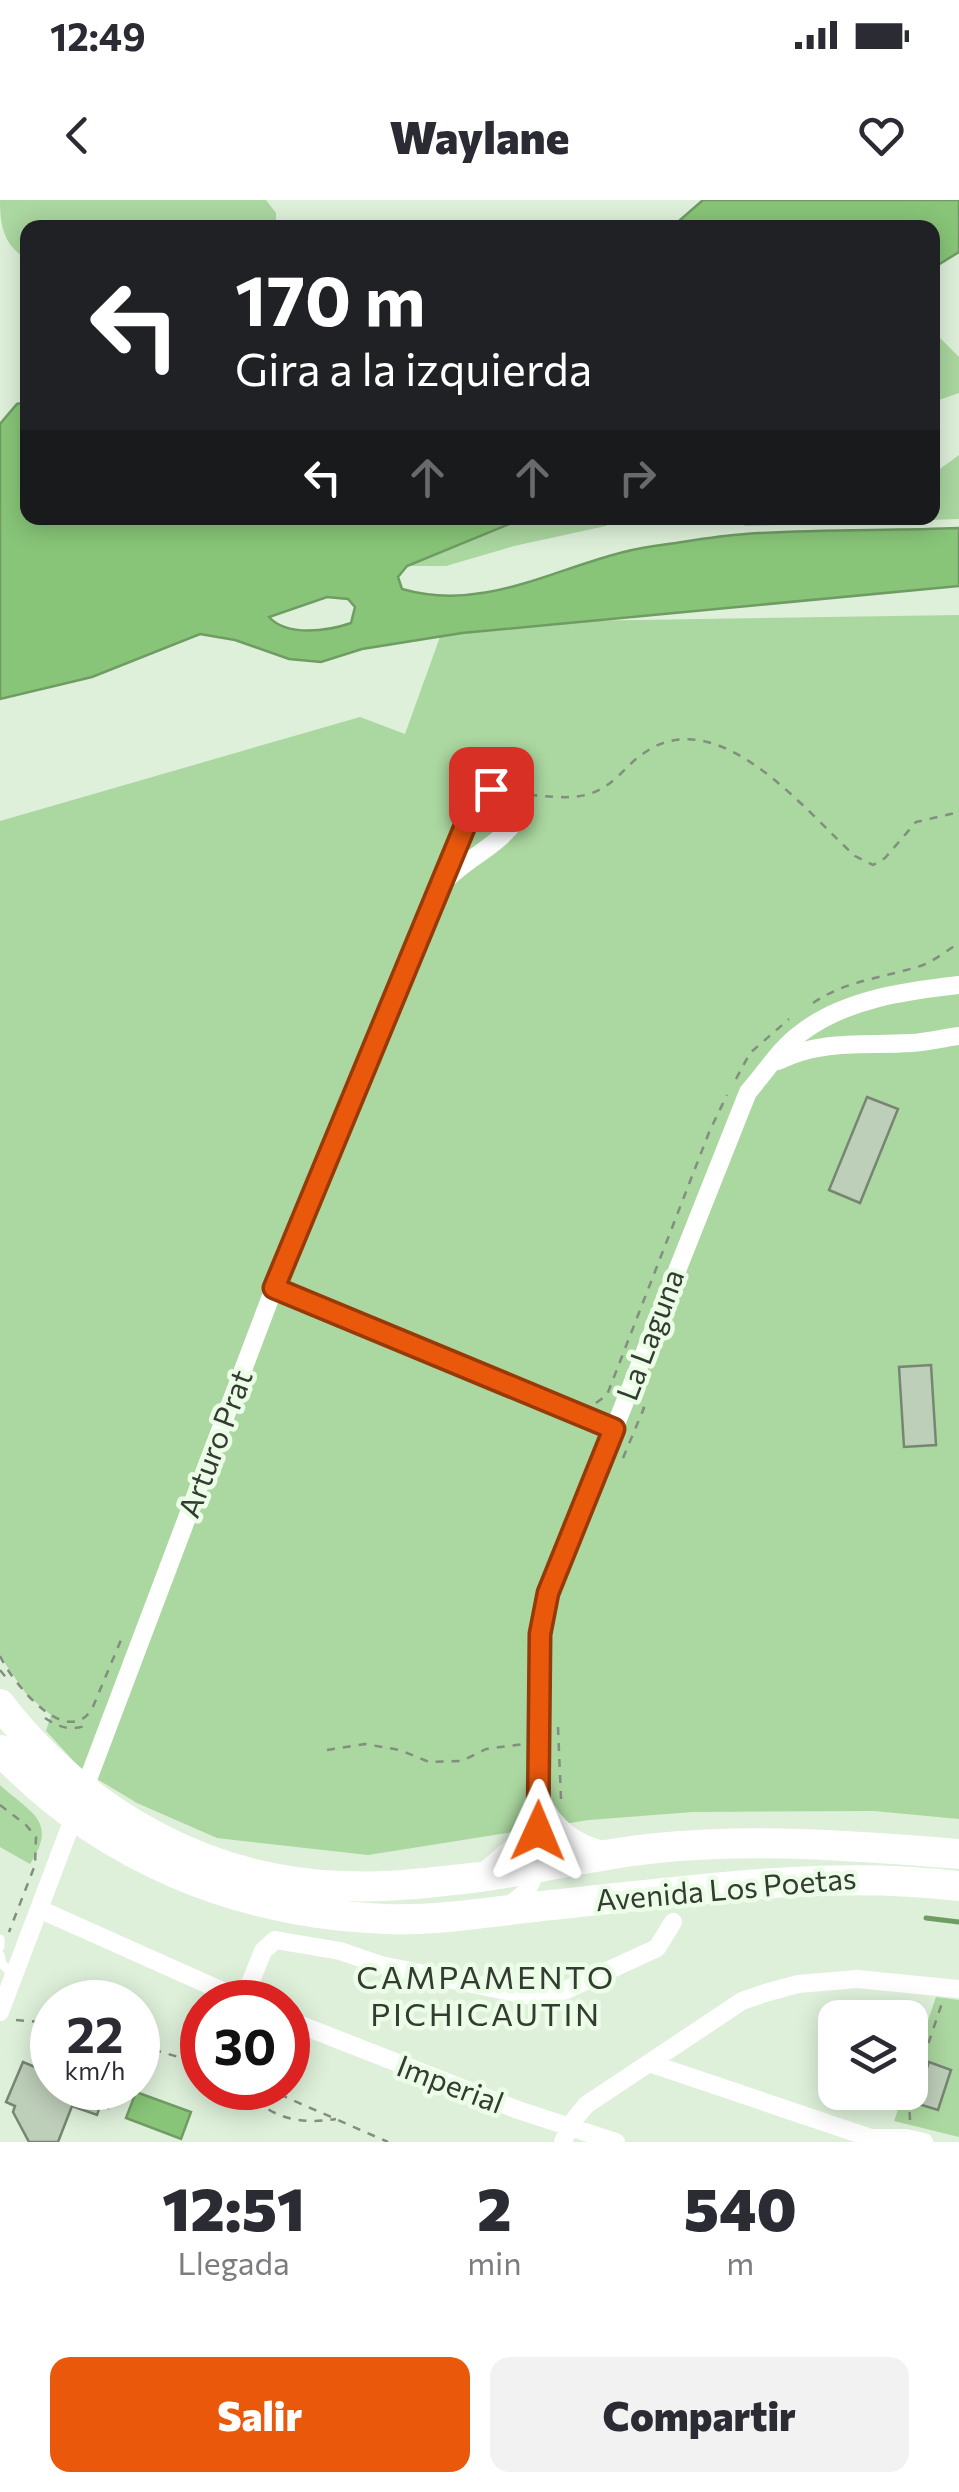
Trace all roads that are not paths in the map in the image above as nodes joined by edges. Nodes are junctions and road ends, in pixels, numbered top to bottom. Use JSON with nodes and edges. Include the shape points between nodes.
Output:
{"nodes":[{"id":1,"x":444,"y":881,"type":"junction"},
{"id":2,"x":959,"y":985,"type":"edge"},
{"id":3,"x":959,"y":1036,"type":"edge"},
{"id":4,"x":773,"y":1063,"type":"junction"},
{"id":5,"x":274,"y":1288,"type":"junction"},
{"id":6,"x":614,"y":1429,"type":"junction"},
{"id":7,"x":0,"y":1704,"type":"edge"},
{"id":8,"x":0,"y":1750,"type":"edge"},
{"id":9,"x":539,"y":1795,"type":"junction"},
{"id":10,"x":623,"y":1852,"type":"junction"},
{"id":11,"x":959,"y":1854,"type":"edge"},
{"id":12,"x":538,"y":1867,"type":"junction"},
{"id":13,"x":475,"y":1878,"type":"junction"},
{"id":14,"x":959,"y":1886,"type":"edge"},
{"id":15,"x":39,"y":1910,"type":"junction"},
{"id":16,"x":495,"y":1911,"type":"junction"},
{"id":17,"x":673,"y":1922,"type":"dead end"},
{"id":18,"x":0,"y":1939,"type":"edge"},
{"id":19,"x":0,"y":1947,"type":"edge"},
{"id":20,"x":0,"y":1955,"type":"edge"},
{"id":21,"x":14,"y":1976,"type":"junction"},
{"id":22,"x":196,"y":1980,"type":"edge"},
{"id":23,"x":253,"y":1980,"type":"edge"},
{"id":24,"x":953,"y":1988,"type":"edge"},
{"id":25,"x":2,"y":2016,"type":"edge"},
{"id":26,"x":310,"y":2029,"type":"edge"},
{"id":27,"x":649,"y":2064,"type":"junction"},
{"id":28,"x":566,"y":2133,"type":"edge"},
{"id":29,"x":915,"y":2140,"type":"edge"},
{"id":30,"x":616,"y":2142,"type":"edge"}],
"edges":[{"from":1,"to":1,"type":"street","name":"Arturo Prat","via":[[477,797],[491,789],[512,794],[515,821],[506,834]]},
{"from":1,"to":5,"type":"street","name":"Arturo Prat"},
{"from":2,"to":4,"type":"street","name":"La Laguna","via":[[884,996],[844,1010],[804,1030]]},
{"from":3,"to":4,"type":"street","via":[[827,1044]]},
{"from":4,"to":6,"type":"street","name":"La Laguna","via":[[748,1092],[727,1137]]},
{"from":5,"to":6,"type":"street"},
{"from":5,"to":15,"type":"street","name":"Arturo Prat"},
{"from":6,"to":9,"type":"street","name":"La Laguna","via":[[548,1593],[540,1634]]},
{"from":7,"to":13,"type":"main road","name":"Avenida Los Poetas","via":[[46,1758],[98,1802],[220,1864],[339,1886]]},
{"from":8,"to":16,"type":"main road","name":"Avenida Los Poetas","via":[[90,1830],[215,1888],[352,1917]]},
{"from":9,"to":10,"type":"street","via":[[576,1840]]},
{"from":9,"to":12,"type":"street","name":"La Laguna"},
{"from":9,"to":13,"type":"street","via":[[521,1840]]},
{"from":10,"to":11,"type":"main road","name":"Avenida Los Poetas","via":[[775,1842]]},
{"from":10,"to":12,"type":"main road","name":"Avenida Los Poetas"},
{"from":12,"to":13,"type":"main road","name":"Avenida Los Poetas"},
{"from":12,"to":16,"type":"street","via":[[520,1898]]},
{"from":14,"to":16,"type":"main road","name":"Avenida Los Poetas","via":[[791,1880]]},
{"from":15,"to":21,"type":"street","name":"Arturo Prat"},
{"from":15,"to":22,"type":"street"},
{"from":17,"to":23,"type":"street","via":[[657,1948],[536,1997],[275,1940]]},
{"from":18,"to":19,"type":"lane"},
{"from":20,"to":21,"type":"lane"},
{"from":21,"to":25,"type":"street","name":"Arturo Prat"},
{"from":24,"to":27,"type":"street","via":[[857,1978],[798,1984],[742,2001]]},
{"from":26,"to":28,"type":"street","name":"Imperial"},
{"from":27,"to":28,"type":"street","via":[[586,2105]]},
{"from":27,"to":29,"type":"street","via":[[871,2138]]},
{"from":28,"to":30,"type":"street","name":"Imperial"}]}
